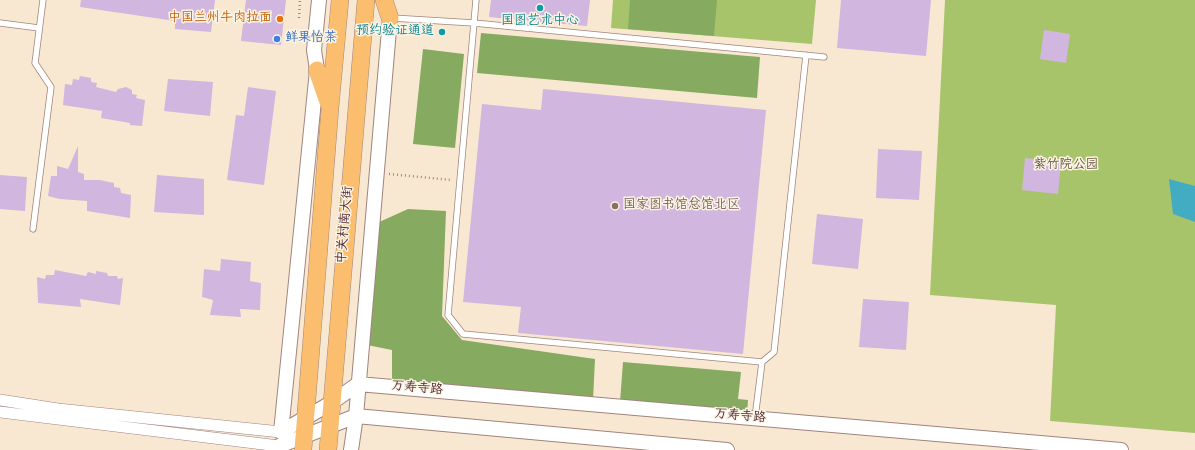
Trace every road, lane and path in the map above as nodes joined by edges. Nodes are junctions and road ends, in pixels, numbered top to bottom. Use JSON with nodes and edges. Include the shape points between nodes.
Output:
{"nodes":[{"id":1,"x":43,"y":0,"type":"edge"},
{"id":2,"x":300,"y":0,"type":"edge"},
{"id":3,"x":319,"y":0,"type":"edge"},
{"id":4,"x":340,"y":0,"type":"edge"},
{"id":5,"x":366,"y":0,"type":"edge"},
{"id":6,"x":384,"y":0,"type":"edge"},
{"id":7,"x":476,"y":0,"type":"edge"},
{"id":8,"x":299,"y":18,"type":"dead end"},
{"id":9,"x":390,"y":18,"type":"junction"},
{"id":10,"x":0,"y":23,"type":"edge"},
{"id":11,"x":474,"y":23,"type":"junction"},
{"id":12,"x":39,"y":28,"type":"junction"},
{"id":13,"x":806,"y":55,"type":"junction"},
{"id":14,"x":824,"y":57,"type":"dead end"},
{"id":15,"x":317,"y":70,"type":"junction"},
{"id":16,"x":330,"y":108,"type":"junction"},
{"id":17,"x":376,"y":173,"type":"junction"},
{"id":18,"x":460,"y":181,"type":"junction"},
{"id":19,"x":33,"y":229,"type":"dead end"},
{"id":20,"x":762,"y":362,"type":"junction"},
{"id":21,"x":358,"y":384,"type":"junction"},
{"id":22,"x":0,"y":400,"type":"edge"},
{"id":23,"x":331,"y":403,"type":"junction"},
{"id":24,"x":0,"y":412,"type":"edge"},
{"id":25,"x":356,"y":416,"type":"junction"},
{"id":26,"x":305,"y":418,"type":"junction"},
{"id":27,"x":755,"y":418,"type":"junction"},
{"id":28,"x":330,"y":427,"type":"junction"},
{"id":29,"x":281,"y":432,"type":"junction"},
{"id":30,"x":304,"y":443,"type":"edge"},
{"id":31,"x":279,"y":446,"type":"joint"},
{"id":32,"x":711,"y":449,"type":"edge"},
{"id":33,"x":328,"y":450,"type":"edge"},
{"id":34,"x":351,"y":450,"type":"edge"},
{"id":35,"x":727,"y":450,"type":"edge"},
{"id":36,"x":1121,"y":450,"type":"edge"}],
"edges":[{"from":1,"to":12,"type":"lane"},
{"from":2,"to":8,"type":"path"},
{"from":3,"to":15,"type":"street","via":[[314,50]]},
{"from":4,"to":16,"type":"main road","name":"中关村南大街"},
{"from":5,"to":23,"type":"main road","name":"中关村南大街"},
{"from":6,"to":9,"type":"main road"},
{"from":7,"to":11,"type":"lane"},
{"from":9,"to":11,"type":"lane"},
{"from":9,"to":17,"type":"street","name":"中关村南大街"},
{"from":10,"to":12,"type":"lane"},
{"from":11,"to":13,"type":"lane"},
{"from":11,"to":18,"type":"lane"},
{"from":12,"to":19,"type":"lane","via":[[34,63],[51,87]]},
{"from":13,"to":14,"type":"lane"},
{"from":13,"to":20,"type":"lane","via":[[774,352]]},
{"from":15,"to":16,"type":"main road"},
{"from":15,"to":29,"type":"street"},
{"from":16,"to":26,"type":"main road","name":"中关村南大街"},
{"from":17,"to":18,"type":"path"},
{"from":17,"to":21,"type":"street","name":"中关村南大街"},
{"from":18,"to":20,"type":"lane","via":[[448,315],[463,334]]},
{"from":20,"to":27,"type":"lane"},
{"from":21,"to":23,"type":"street"},
{"from":21,"to":25,"type":"street","name":"中关村南大街"},
{"from":21,"to":27,"type":"street","name":"万寿寺路"},
{"from":22,"to":29,"type":"street","via":[[58,409]]},
{"from":23,"to":26,"type":"street"},
{"from":23,"to":28,"type":"main road","name":"中关村南大街"},
{"from":24,"to":31,"type":"street"},
{"from":25,"to":28,"type":"street"},
{"from":25,"to":32,"type":"street"},
{"from":25,"to":34,"type":"street","name":"中关村南大街"},
{"from":26,"to":29,"type":"street"},
{"from":26,"to":30,"type":"main road","name":"中关村南大街"},
{"from":27,"to":36,"type":"street","name":"万寿寺路"},
{"from":28,"to":30,"type":"street"},
{"from":28,"to":33,"type":"main road","name":"中关村南大街"},
{"from":30,"to":31,"type":"street"},
{"from":32,"to":35,"type":"street"}]}
